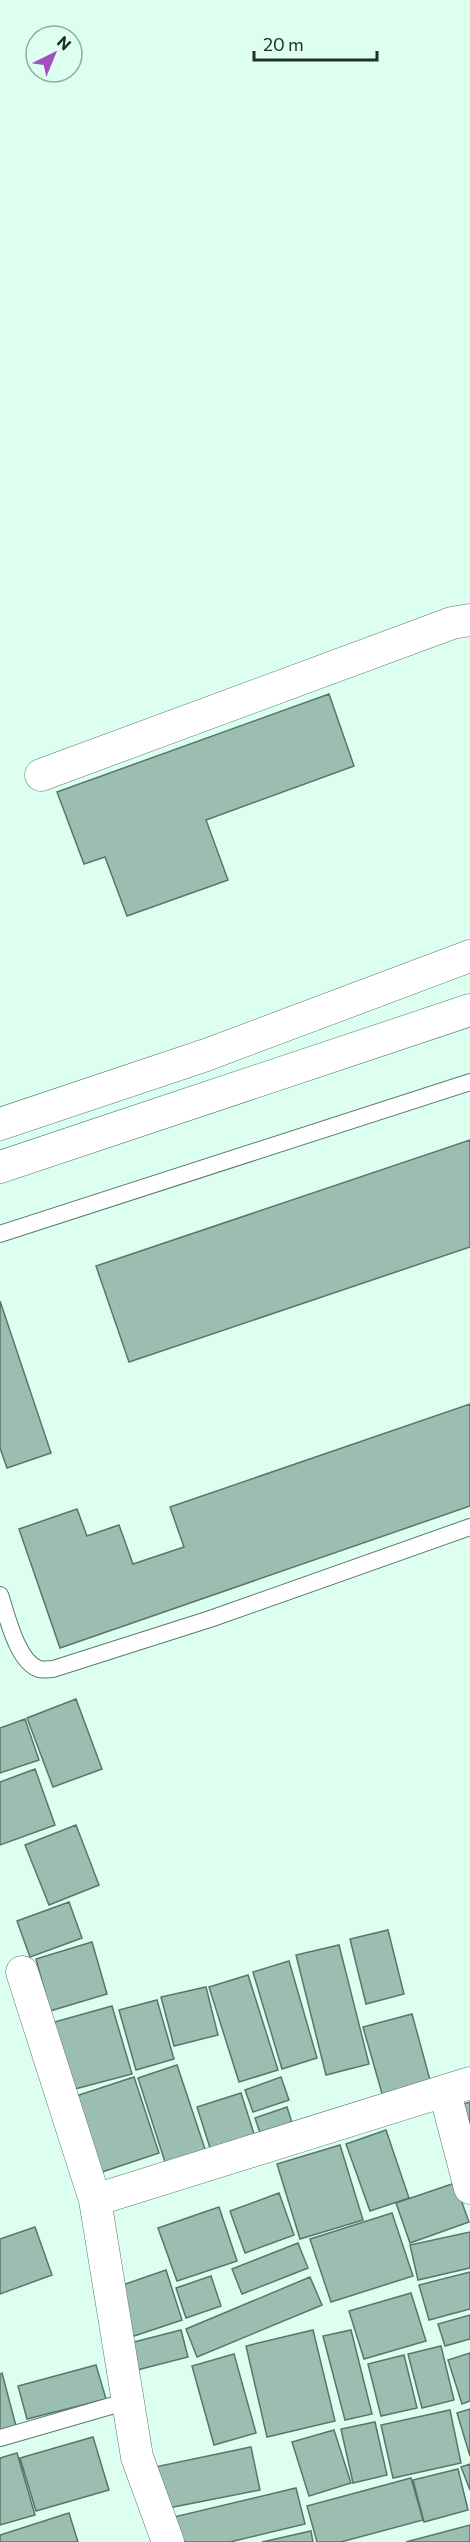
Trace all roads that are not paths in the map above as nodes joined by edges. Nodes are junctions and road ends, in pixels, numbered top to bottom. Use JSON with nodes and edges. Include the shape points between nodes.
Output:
{"nodes":[{"id":1,"x":470,"y":620,"type":"edge"},
{"id":2,"x":41,"y":775,"type":"dead end"},
{"id":3,"x":470,"y":956,"type":"edge"},
{"id":4,"x":470,"y":1010,"type":"edge"},
{"id":5,"x":470,"y":1082,"type":"edge"},
{"id":6,"x":0,"y":1124,"type":"edge"},
{"id":7,"x":0,"y":1167,"type":"edge"},
{"id":8,"x":0,"y":1234,"type":"edge"},
{"id":9,"x":470,"y":1527,"type":"edge"},
{"id":10,"x":0,"y":1595,"type":"edge"},
{"id":11,"x":22,"y":1972,"type":"dead end"},
{"id":12,"x":457,"y":2088,"type":"edge"},
{"id":13,"x":470,"y":2188,"type":"edge"},
{"id":14,"x":95,"y":2200,"type":"junction"},
{"id":15,"x":128,"y":2401,"type":"junction"},
{"id":16,"x":0,"y":2438,"type":"edge"},
{"id":17,"x":168,"y":2542,"type":"edge"}],
"edges":[{"from":1,"to":2,"type":"street","via":[[452,623]]},
{"from":3,"to":6,"type":"street","via":[[206,1055]]},
{"from":4,"to":7,"type":"street"},
{"from":5,"to":8,"type":"lane"},
{"from":9,"to":10,"type":"lane","via":[[210,1619],[53,1669],[39,1669],[20,1652]]},
{"from":11,"to":14,"type":"street"},
{"from":12,"to":13,"type":"street"},
{"from":12,"to":14,"type":"street"},
{"from":14,"to":15,"type":"street"},
{"from":15,"to":16,"type":"lane"},
{"from":15,"to":17,"type":"street","via":[[137,2457]]}]}
